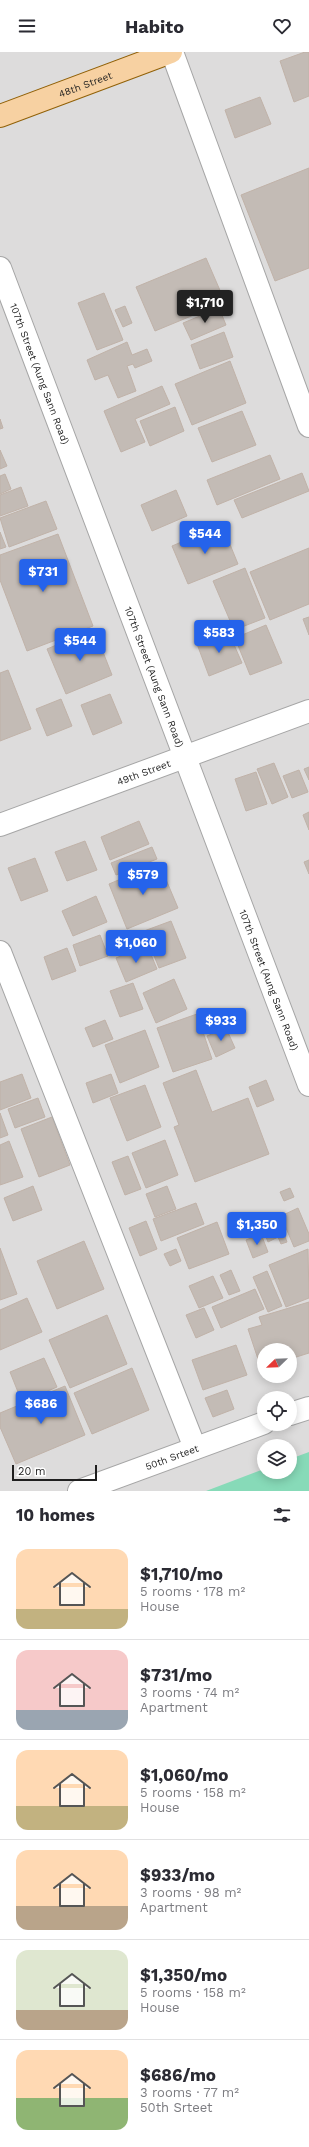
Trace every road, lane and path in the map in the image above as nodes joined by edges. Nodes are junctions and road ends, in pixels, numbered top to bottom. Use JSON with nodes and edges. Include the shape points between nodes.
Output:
{"nodes":[{"id":1,"x":171,"y":52,"type":"edge"},
{"id":2,"x":0,"y":116,"type":"edge"},
{"id":3,"x":0,"y":268,"type":"edge"},
{"id":4,"x":309,"y":426,"type":"edge"},
{"id":5,"x":309,"y":711,"type":"edge"},
{"id":6,"x":184,"y":756,"type":"junction"},
{"id":7,"x":0,"y":825,"type":"edge"},
{"id":8,"x":0,"y":952,"type":"edge"},
{"id":9,"x":309,"y":1085,"type":"edge"},
{"id":10,"x":309,"y":1408,"type":"edge"},
{"id":11,"x":297,"y":1412,"type":"edge"},
{"id":12,"x":257,"y":1426,"type":"edge"},
{"id":13,"x":195,"y":1448,"type":"junction"},
{"id":14,"x":79,"y":1491,"type":"edge"}],
"edges":[{"from":1,"to":2,"type":"main road","name":"48th Street"},
{"from":1,"to":4,"type":"street"},
{"from":3,"to":6,"type":"street","name":"107th Street (Aung Sann Road)"},
{"from":5,"to":6,"type":"street","name":"49th Street"},
{"from":6,"to":7,"type":"street","name":"49th Street"},
{"from":6,"to":9,"type":"street","name":"107th Street (Aung Sann Road)"},
{"from":8,"to":13,"type":"street"},
{"from":10,"to":11,"type":"street"},
{"from":12,"to":13,"type":"street","name":"50th Srteet"},
{"from":13,"to":14,"type":"street","name":"50th Srteet"}]}
